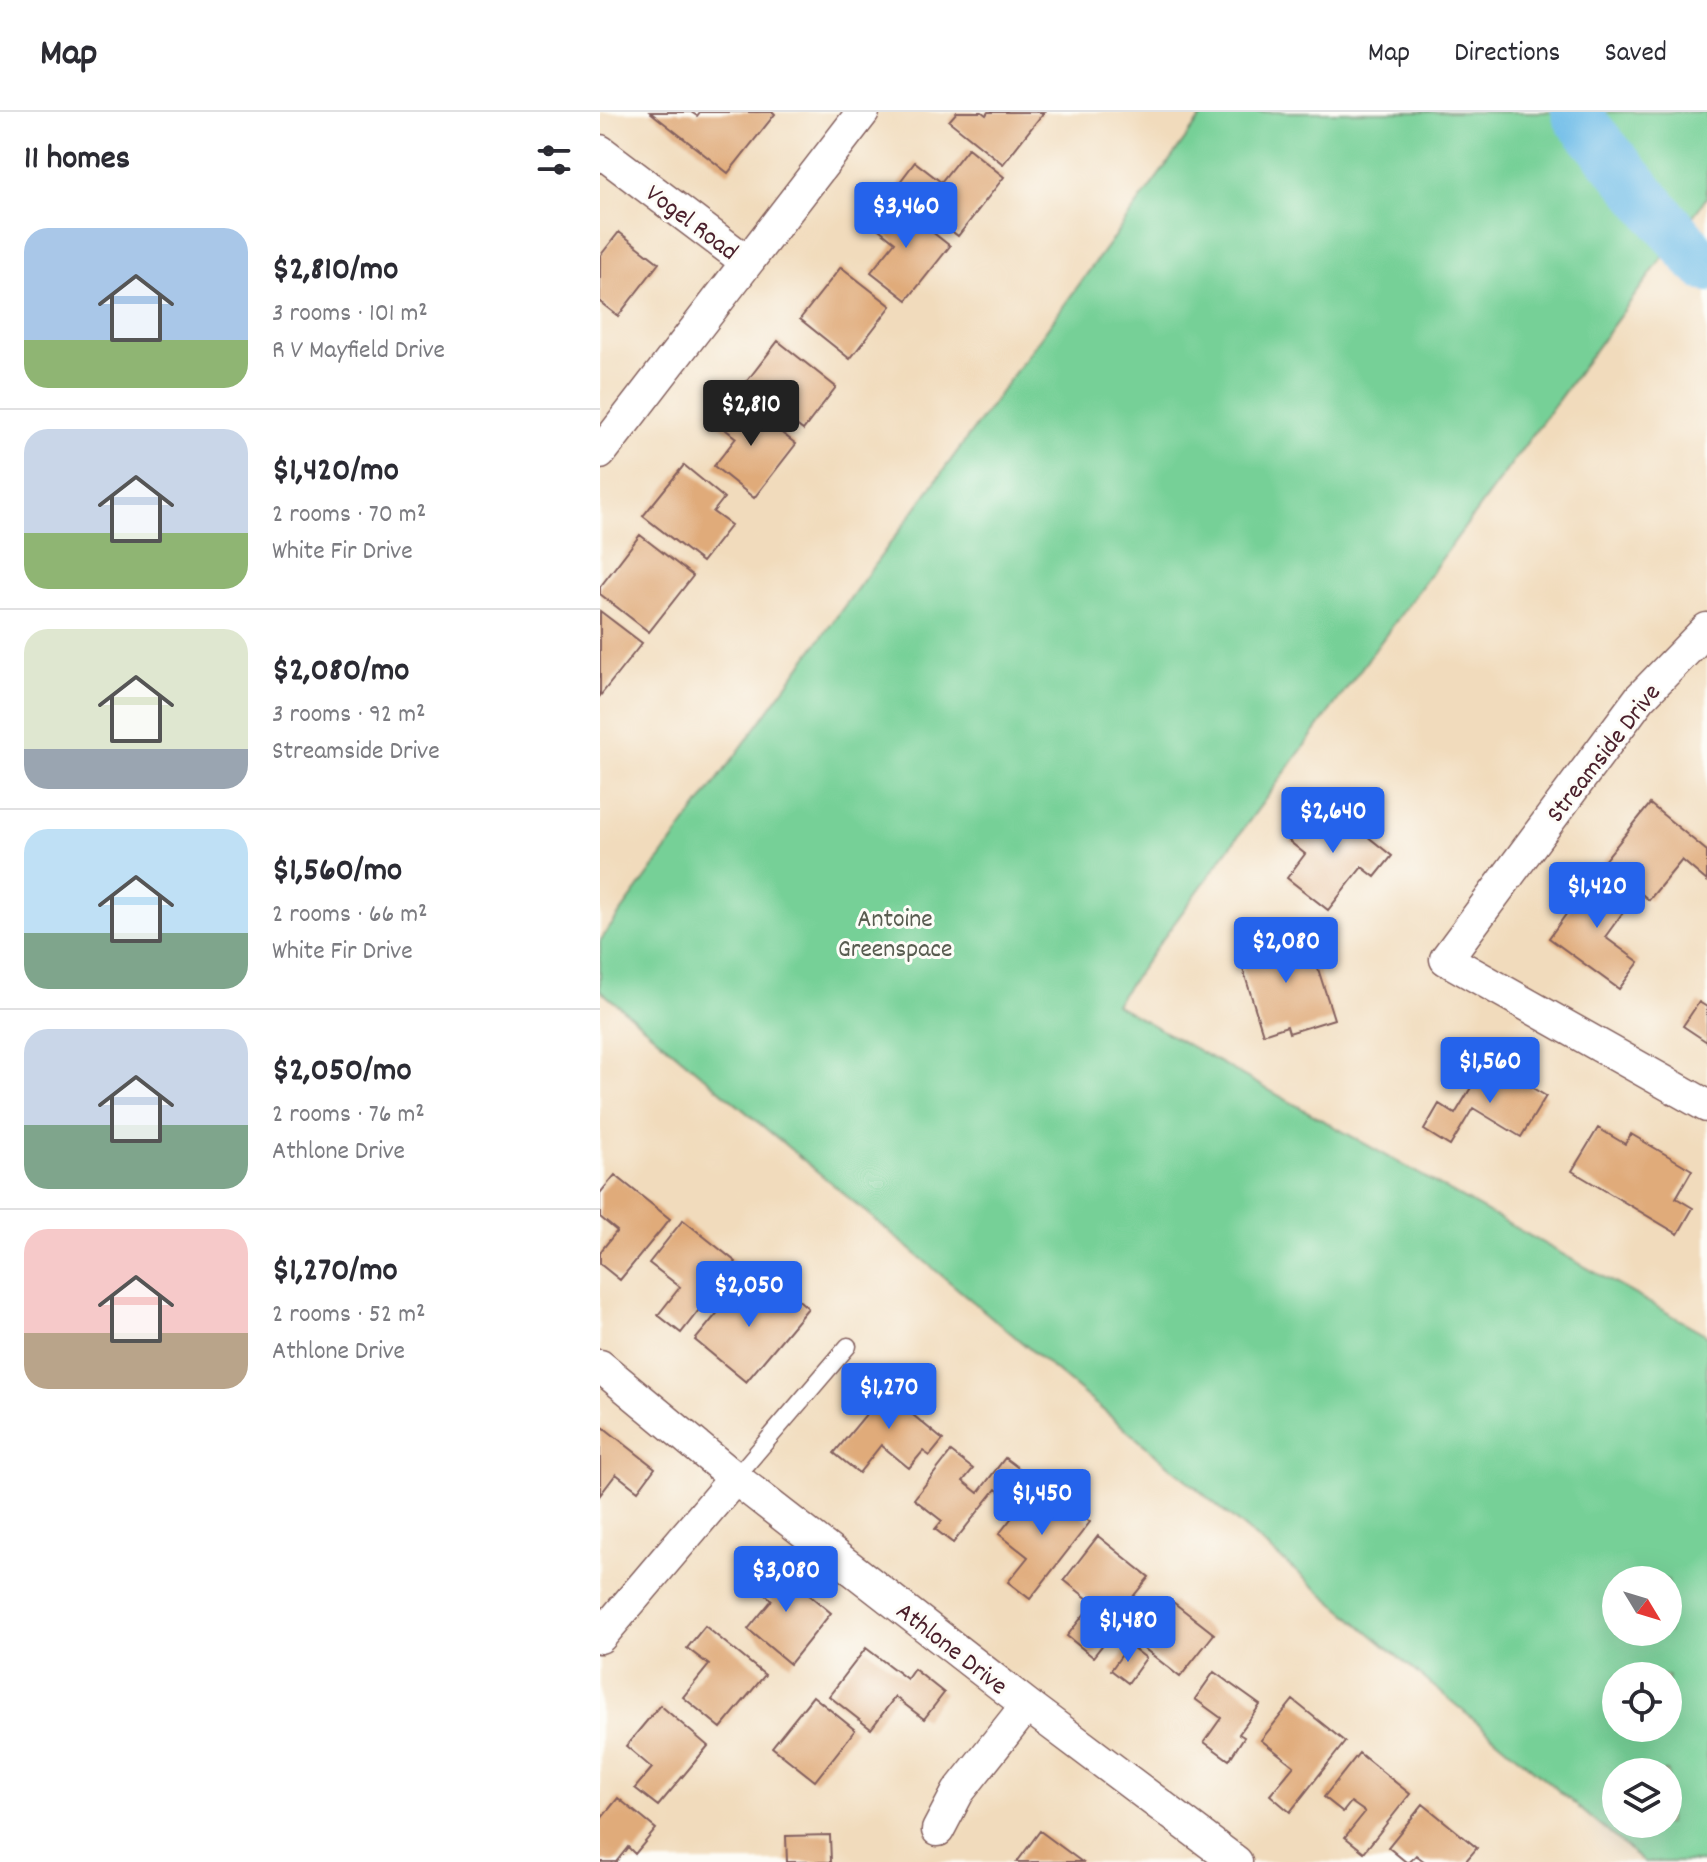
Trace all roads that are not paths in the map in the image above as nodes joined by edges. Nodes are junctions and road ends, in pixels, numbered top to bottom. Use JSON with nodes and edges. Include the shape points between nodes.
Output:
{"nodes":[{"id":1,"x":863,"y":112,"type":"edge"},
{"id":2,"x":600,"y":151,"type":"edge"},
{"id":3,"x":747,"y":262,"type":"junction"},
{"id":4,"x":600,"y":453,"type":"edge"},
{"id":5,"x":1707,"y":629,"type":"edge"},
{"id":6,"x":1707,"y":1106,"type":"edge"},
{"id":7,"x":848,"y":1346,"type":"dead end"},
{"id":8,"x":600,"y":1366,"type":"edge"},
{"id":9,"x":735,"y":1478,"type":"junction"},
{"id":10,"x":600,"y":1637,"type":"edge"},
{"id":11,"x":1027,"y":1705,"type":"junction"},
{"id":12,"x":938,"y":1830,"type":"dead end"},
{"id":13,"x":1236,"y":1862,"type":"edge"}],
"edges":[{"from":1,"to":3,"type":"street"},
{"from":2,"to":3,"type":"street","name":"Vogel Road"},
{"from":3,"to":4,"type":"street"},
{"from":5,"to":6,"type":"street","name":"Streamside Drive","via":[[1640,698],[1446,959]]},
{"from":7,"to":9,"type":"lane"},
{"from":8,"to":9,"type":"street","name":"Athlone Drive"},
{"from":9,"to":10,"type":"street"},
{"from":9,"to":11,"type":"street","name":"Athlone Drive"},
{"from":11,"to":12,"type":"street","via":[[958,1792]]},
{"from":11,"to":13,"type":"street","name":"Athlone Drive"}]}
